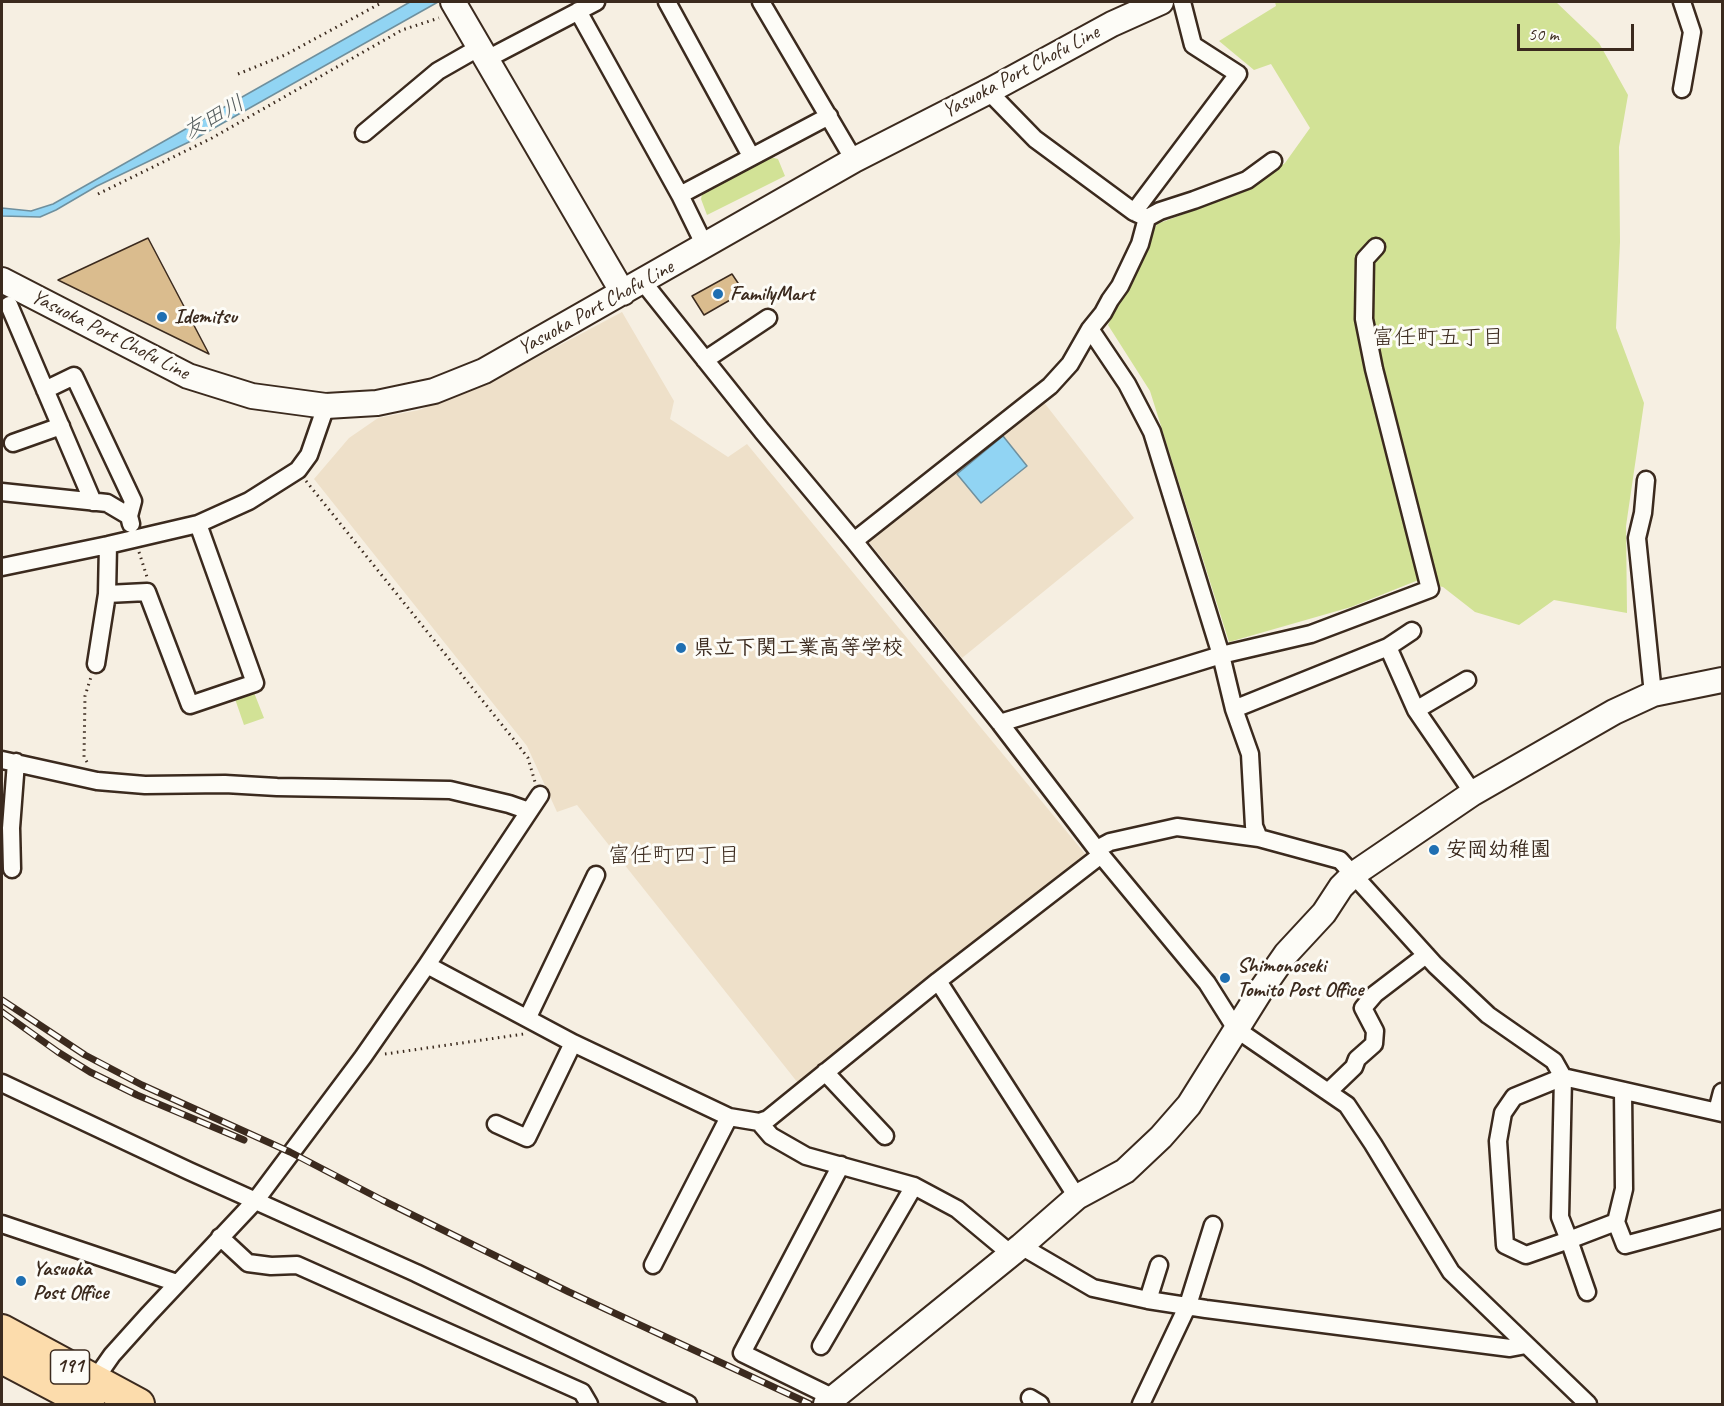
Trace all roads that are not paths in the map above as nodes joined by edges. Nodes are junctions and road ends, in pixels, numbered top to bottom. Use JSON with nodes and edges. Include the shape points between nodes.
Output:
{"nodes":[{"id":1,"x":596,"y":2,"type":"edge"},
{"id":2,"x":667,"y":2,"type":"edge"},
{"id":3,"x":761,"y":2,"type":"edge"},
{"id":4,"x":1161,"y":2,"type":"edge"},
{"id":5,"x":1182,"y":2,"type":"edge"},
{"id":6,"x":1682,"y":2,"type":"edge"},
{"id":7,"x":456,"y":7,"type":"edge"},
{"id":8,"x":578,"y":11,"type":"junction"},
{"id":9,"x":483,"y":53,"type":"junction"},
{"id":10,"x":1682,"y":89,"type":"dead end"},
{"id":11,"x":991,"y":90,"type":"junction"},
{"id":12,"x":829,"y":116,"type":"junction"},
{"id":13,"x":364,"y":133,"type":"dead end"},
{"id":14,"x":751,"y":156,"type":"junction"},
{"id":15,"x":854,"y":160,"type":"junction"},
{"id":16,"x":1273,"y":161,"type":"dead end"},
{"id":17,"x":680,"y":195,"type":"junction"},
{"id":18,"x":1140,"y":215,"type":"junction"},
{"id":19,"x":705,"y":246,"type":"junction"},
{"id":20,"x":1376,"y":247,"type":"dead end"},
{"id":21,"x":633,"y":287,"type":"junction"},
{"id":22,"x":7,"y":295,"type":"edge"},
{"id":23,"x":768,"y":318,"type":"dead end"},
{"id":24,"x":1090,"y":329,"type":"junction"},
{"id":25,"x":705,"y":360,"type":"junction"},
{"id":26,"x":45,"y":390,"type":"junction"},
{"id":27,"x":326,"y":406,"type":"junction"},
{"id":28,"x":61,"y":426,"type":"junction"},
{"id":29,"x":13,"y":443,"type":"dead end"},
{"id":30,"x":1646,"y":480,"type":"dead end"},
{"id":31,"x":2,"y":492,"type":"edge"},
{"id":32,"x":93,"y":502,"type":"junction"},
{"id":33,"x":129,"y":516,"type":"junction"},
{"id":34,"x":198,"y":524,"type":"junction"},
{"id":35,"x":135,"y":539,"type":"junction"},
{"id":36,"x":854,"y":541,"type":"junction"},
{"id":37,"x":108,"y":545,"type":"junction"},
{"id":38,"x":2,"y":567,"type":"edge"},
{"id":39,"x":107,"y":594,"type":"junction"},
{"id":40,"x":1412,"y":631,"type":"dead end"},
{"id":41,"x":1388,"y":647,"type":"junction"},
{"id":42,"x":1221,"y":655,"type":"junction"},
{"id":43,"x":96,"y":664,"type":"road end"},
{"id":44,"x":1467,"y":680,"type":"dead end"},
{"id":45,"x":1722,"y":680,"type":"edge"},
{"id":46,"x":1653,"y":694,"type":"junction"},
{"id":47,"x":1234,"y":709,"type":"junction"},
{"id":48,"x":1416,"y":710,"type":"junction"},
{"id":49,"x":1000,"y":723,"type":"junction"},
{"id":50,"x":9,"y":761,"type":"edge"},
{"id":51,"x":1473,"y":793,"type":"junction"},
{"id":52,"x":540,"y":795,"type":"road end"},
{"id":53,"x":529,"y":811,"type":"junction"},
{"id":54,"x":1259,"y":838,"type":"junction"},
{"id":55,"x":1099,"y":852,"type":"junction"},
{"id":56,"x":12,"y":869,"type":"dead end"},
{"id":57,"x":1354,"y":874,"type":"junction"},
{"id":58,"x":596,"y":875,"type":"dead end"},
{"id":59,"x":1426,"y":955,"type":"junction"},
{"id":60,"x":427,"y":965,"type":"junction"},
{"id":61,"x":938,"y":981,"type":"junction"},
{"id":62,"x":528,"y":1017,"type":"junction"},
{"id":63,"x":1236,"y":1029,"type":"junction"},
{"id":64,"x":573,"y":1043,"type":"junction"},
{"id":65,"x":825,"y":1072,"type":"junction"},
{"id":66,"x":1563,"y":1077,"type":"junction"},
{"id":67,"x":2,"y":1083,"type":"edge"},
{"id":68,"x":1623,"y":1091,"type":"junction"},
{"id":69,"x":1328,"y":1092,"type":"junction"},
{"id":70,"x":1722,"y":1092,"type":"edge"},
{"id":71,"x":1720,"y":1112,"type":"edge"},
{"id":72,"x":729,"y":1117,"type":"junction"},
{"id":73,"x":759,"y":1122,"type":"junction"},
{"id":74,"x":496,"y":1124,"type":"dead end"},
{"id":75,"x":885,"y":1136,"type":"dead end"},
{"id":76,"x":841,"y":1165,"type":"junction"},
{"id":77,"x":914,"y":1186,"type":"junction"},
{"id":78,"x":1077,"y":1197,"type":"junction"},
{"id":79,"x":256,"y":1200,"type":"junction"},
{"id":80,"x":1722,"y":1219,"type":"edge"},
{"id":81,"x":1616,"y":1222,"type":"junction"},
{"id":82,"x":2,"y":1224,"type":"edge"},
{"id":83,"x":1213,"y":1225,"type":"dead end"},
{"id":84,"x":220,"y":1237,"type":"junction"},
{"id":85,"x":1569,"y":1240,"type":"junction"},
{"id":86,"x":1016,"y":1250,"type":"junction"},
{"id":87,"x":653,"y":1265,"type":"dead end"},
{"id":88,"x":1159,"y":1265,"type":"dead end"},
{"id":89,"x":177,"y":1283,"type":"junction"},
{"id":90,"x":1587,"y":1292,"type":"dead end"},
{"id":91,"x":1148,"y":1300,"type":"junction"},
{"id":92,"x":1188,"y":1305,"type":"junction"},
{"id":93,"x":2,"y":1330,"type":"edge"},
{"id":94,"x":1526,"y":1345,"type":"junction"},
{"id":95,"x":821,"y":1346,"type":"dead end"},
{"id":96,"x":2,"y":1358,"type":"edge"},
{"id":97,"x":88,"y":1395,"type":"edge"},
{"id":98,"x":830,"y":1401,"type":"edge"},
{"id":99,"x":139,"y":1404,"type":"edge"},
{"id":100,"x":589,"y":1404,"type":"edge"},
{"id":101,"x":688,"y":1404,"type":"edge"},
{"id":102,"x":1141,"y":1404,"type":"edge"},
{"id":103,"x":1588,"y":1404,"type":"edge"}],
"edges":[{"from":1,"to":8,"type":"street"},
{"from":2,"to":14,"type":"street"},
{"from":3,"to":12,"type":"street"},
{"from":4,"to":11,"type":"street","name":"Yasuoka Port Chofu Line"},
{"from":5,"to":18,"type":"street","via":[[1193,45],[1238,74]]},
{"from":6,"to":10,"type":"street","via":[[1692,32]]},
{"from":7,"to":9,"type":"street"},
{"from":8,"to":9,"type":"street"},
{"from":8,"to":17,"type":"street"},
{"from":9,"to":13,"type":"street","via":[[438,71]]},
{"from":9,"to":21,"type":"street"},
{"from":11,"to":15,"type":"street","name":"Yasuoka Port Chofu Line"},
{"from":11,"to":18,"type":"street","via":[[1035,138]]},
{"from":12,"to":14,"type":"street"},
{"from":12,"to":15,"type":"street"},
{"from":14,"to":17,"type":"street"},
{"from":15,"to":19,"type":"street","name":"Yasuoka Port Chofu Line"},
{"from":16,"to":18,"type":"street","via":[[1247,180]]},
{"from":17,"to":19,"type":"street"},
{"from":18,"to":24,"type":"street","via":[[1140,244],[1120,286]]},
{"from":19,"to":21,"type":"street","name":"Yasuoka Port Chofu Line"},
{"from":20,"to":42,"type":"street","via":[[1365,259],[1364,319],[1430,589],[1311,634]]},
{"from":21,"to":25,"type":"street"},
{"from":21,"to":27,"type":"street","name":"Yasuoka Port Chofu Line","via":[[483,371],[434,391],[377,403]]},
{"from":22,"to":26,"type":"street"},
{"from":22,"to":27,"type":"street","name":"Yasuoka Port Chofu Line","via":[[188,376],[252,396]]},
{"from":23,"to":25,"type":"street"},
{"from":24,"to":36,"type":"street","via":[[1070,363],[1050,386]]},
{"from":24,"to":42,"type":"street","via":[[1127,384],[1152,432]]},
{"from":25,"to":36,"type":"street"},
{"from":26,"to":28,"type":"street"},
{"from":26,"to":33,"type":"street","via":[[74,376],[133,501]]},
{"from":27,"to":34,"type":"street","via":[[309,455],[298,470],[249,501]]},
{"from":28,"to":29,"type":"street"},
{"from":28,"to":32,"type":"street"},
{"from":30,"to":46,"type":"street","via":[[1637,538]]},
{"from":31,"to":32,"type":"street"},
{"from":32,"to":33,"type":"street","via":[[107,503]]},
{"from":33,"to":35,"type":"street"},
{"from":34,"to":35,"type":"street"},
{"from":34,"to":39,"type":"street","via":[[255,683],[190,705],[147,592]]},
{"from":35,"to":37,"type":"street"},
{"from":36,"to":49,"type":"street"},
{"from":37,"to":38,"type":"street"},
{"from":37,"to":39,"type":"street"},
{"from":39,"to":43,"type":"street"},
{"from":40,"to":41,"type":"street"},
{"from":41,"to":47,"type":"street"},
{"from":41,"to":48,"type":"street"},
{"from":42,"to":47,"type":"street"},
{"from":42,"to":49,"type":"street"},
{"from":44,"to":48,"type":"street"},
{"from":45,"to":46,"type":"street"},
{"from":46,"to":51,"type":"street"},
{"from":47,"to":54,"type":"street","via":[[1250,754],[1254,826]]},
{"from":48,"to":51,"type":"street"},
{"from":49,"to":55,"type":"street"},
{"from":50,"to":53,"type":"street","via":[[97,782],[450,790]]},
{"from":50,"to":56,"type":"street"},
{"from":51,"to":57,"type":"street"},
{"from":52,"to":53,"type":"street"},
{"from":53,"to":60,"type":"street"},
{"from":54,"to":55,"type":"street","via":[[1176,827],[1110,842]]},
{"from":54,"to":57,"type":"street","via":[[1340,860]]},
{"from":55,"to":61,"type":"street"},
{"from":55,"to":63,"type":"street","via":[[1207,983]]},
{"from":57,"to":59,"type":"street"},
{"from":57,"to":63,"type":"street","via":[[1286,954]]},
{"from":58,"to":62,"type":"street"},
{"from":59,"to":66,"type":"street","via":[[1488,1016],[1554,1062]]},
{"from":59,"to":69,"type":"street","via":[[1364,1008],[1375,1031],[1374,1044]]},
{"from":60,"to":62,"type":"street"},
{"from":60,"to":79,"type":"street"},
{"from":61,"to":65,"type":"street"},
{"from":61,"to":78,"type":"street"},
{"from":62,"to":64,"type":"street"},
{"from":63,"to":69,"type":"street"},
{"from":63,"to":78,"type":"street","via":[[1189,1105],[1161,1137],[1125,1171]]},
{"from":64,"to":72,"type":"street"},
{"from":64,"to":74,"type":"street","via":[[527,1138]]},
{"from":65,"to":73,"type":"street","via":[[768,1119]]},
{"from":65,"to":75,"type":"street"},
{"from":66,"to":68,"type":"street"},
{"from":66,"to":85,"type":"street","via":[[1560,1216]]},
{"from":66,"to":85,"type":"street","via":[[1514,1097],[1503,1113],[1498,1141],[1504,1245],[1526,1255]]},
{"from":67,"to":79,"type":"street"},
{"from":68,"to":71,"type":"street"},
{"from":68,"to":81,"type":"street","via":[[1624,1189]]},
{"from":69,"to":94,"type":"street","via":[[1347,1105],[1451,1272]]},
{"from":70,"to":71,"type":"street"},
{"from":72,"to":73,"type":"street"},
{"from":72,"to":87,"type":"street","via":[[670,1218]]},
{"from":73,"to":76,"type":"street","via":[[771,1136],[806,1156]]},
{"from":76,"to":77,"type":"street"},
{"from":76,"to":98,"type":"street","via":[[742,1353]]},
{"from":77,"to":86,"type":"street","via":[[957,1209]]},
{"from":77,"to":95,"type":"street"},
{"from":78,"to":86,"type":"street"},
{"from":79,"to":84,"type":"street"},
{"from":79,"to":101,"type":"street"},
{"from":80,"to":81,"type":"street","via":[[1625,1245]]},
{"from":81,"to":85,"type":"street"},
{"from":82,"to":89,"type":"street"},
{"from":83,"to":92,"type":"street"},
{"from":84,"to":89,"type":"street"},
{"from":84,"to":100,"type":"street","via":[[248,1263],[297,1265],[582,1392]]},
{"from":85,"to":90,"type":"street"},
{"from":86,"to":91,"type":"street","via":[[1093,1288]]},
{"from":86,"to":98,"type":"street"},
{"from":88,"to":91,"type":"street"},
{"from":89,"to":97,"type":"street","via":[[112,1355]]},
{"from":91,"to":92,"type":"street"},
{"from":92,"to":94,"type":"street","via":[[1510,1348]]},
{"from":92,"to":102,"type":"street"},
{"from":93,"to":97,"type":"highway","number":"191"},
{"from":94,"to":103,"type":"street"},
{"from":96,"to":97,"type":"highway","number":"191"},
{"from":97,"to":99,"type":"highway","number":"191"}]}
